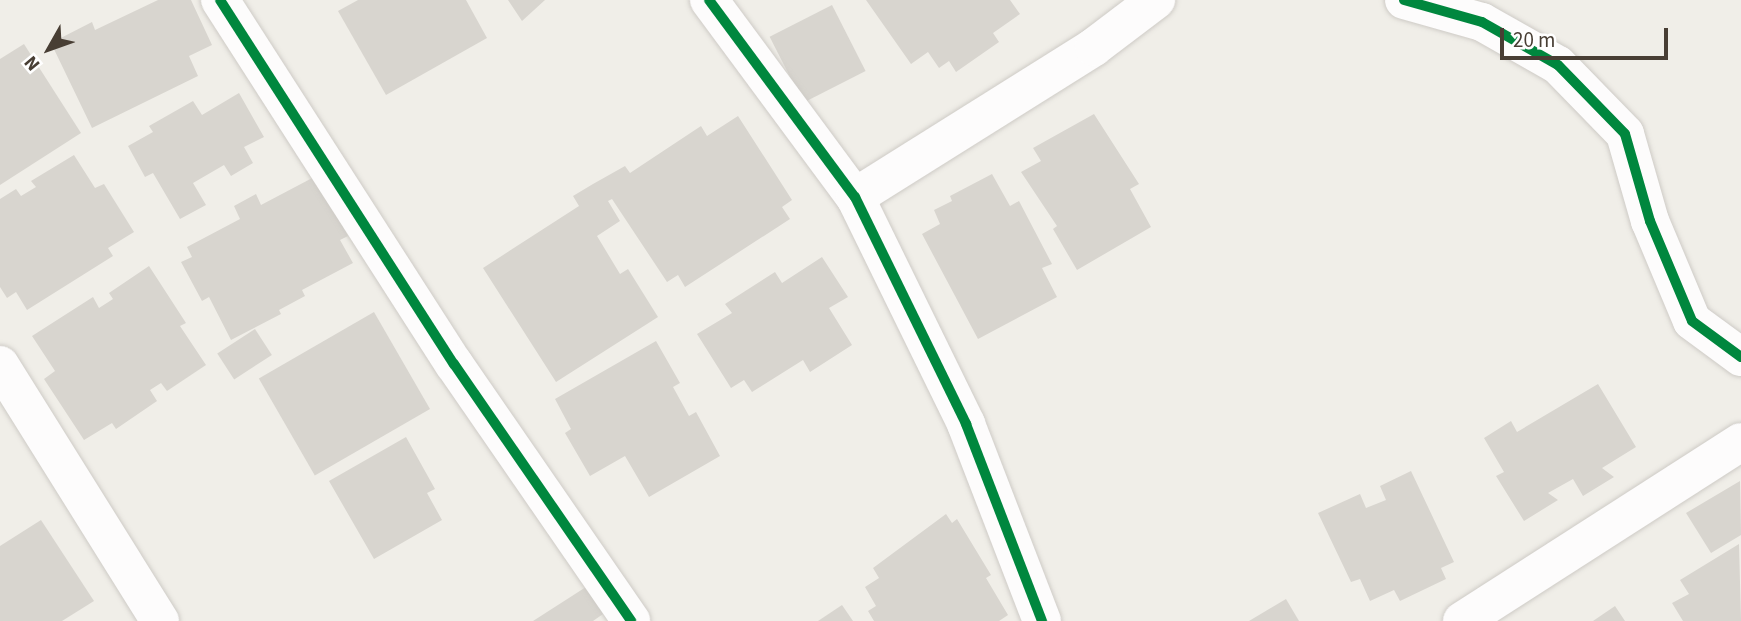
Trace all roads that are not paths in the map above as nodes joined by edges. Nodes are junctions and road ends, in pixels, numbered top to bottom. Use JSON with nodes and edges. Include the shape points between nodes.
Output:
{"nodes":[{"id":1,"x":219,"y":0,"type":"edge"},
{"id":2,"x":709,"y":0,"type":"edge"},
{"id":3,"x":1156,"y":0,"type":"edge"},
{"id":4,"x":1404,"y":0,"type":"edge"},
{"id":5,"x":855,"y":197,"type":"junction"},
{"id":6,"x":1741,"y":357,"type":"edge"},
{"id":7,"x":0,"y":365,"type":"edge"},
{"id":8,"x":1741,"y":442,"type":"edge"},
{"id":9,"x":160,"y":621,"type":"edge"},
{"id":10,"x":631,"y":621,"type":"edge"},
{"id":11,"x":1041,"y":621,"type":"edge"},
{"id":12,"x":1462,"y":621,"type":"edge"}],
"edges":[{"from":1,"to":10,"type":"street","via":[[454,364]]},
{"from":2,"to":5,"type":"street"},
{"from":3,"to":5,"type":"street","via":[[1094,47]]},
{"from":4,"to":6,"type":"street","via":[[1482,22],[1558,65],[1625,134],[1650,221],[1692,321]]},
{"from":5,"to":11,"type":"street","via":[[966,424]]},
{"from":7,"to":9,"type":"street"},
{"from":8,"to":12,"type":"street"}]}
